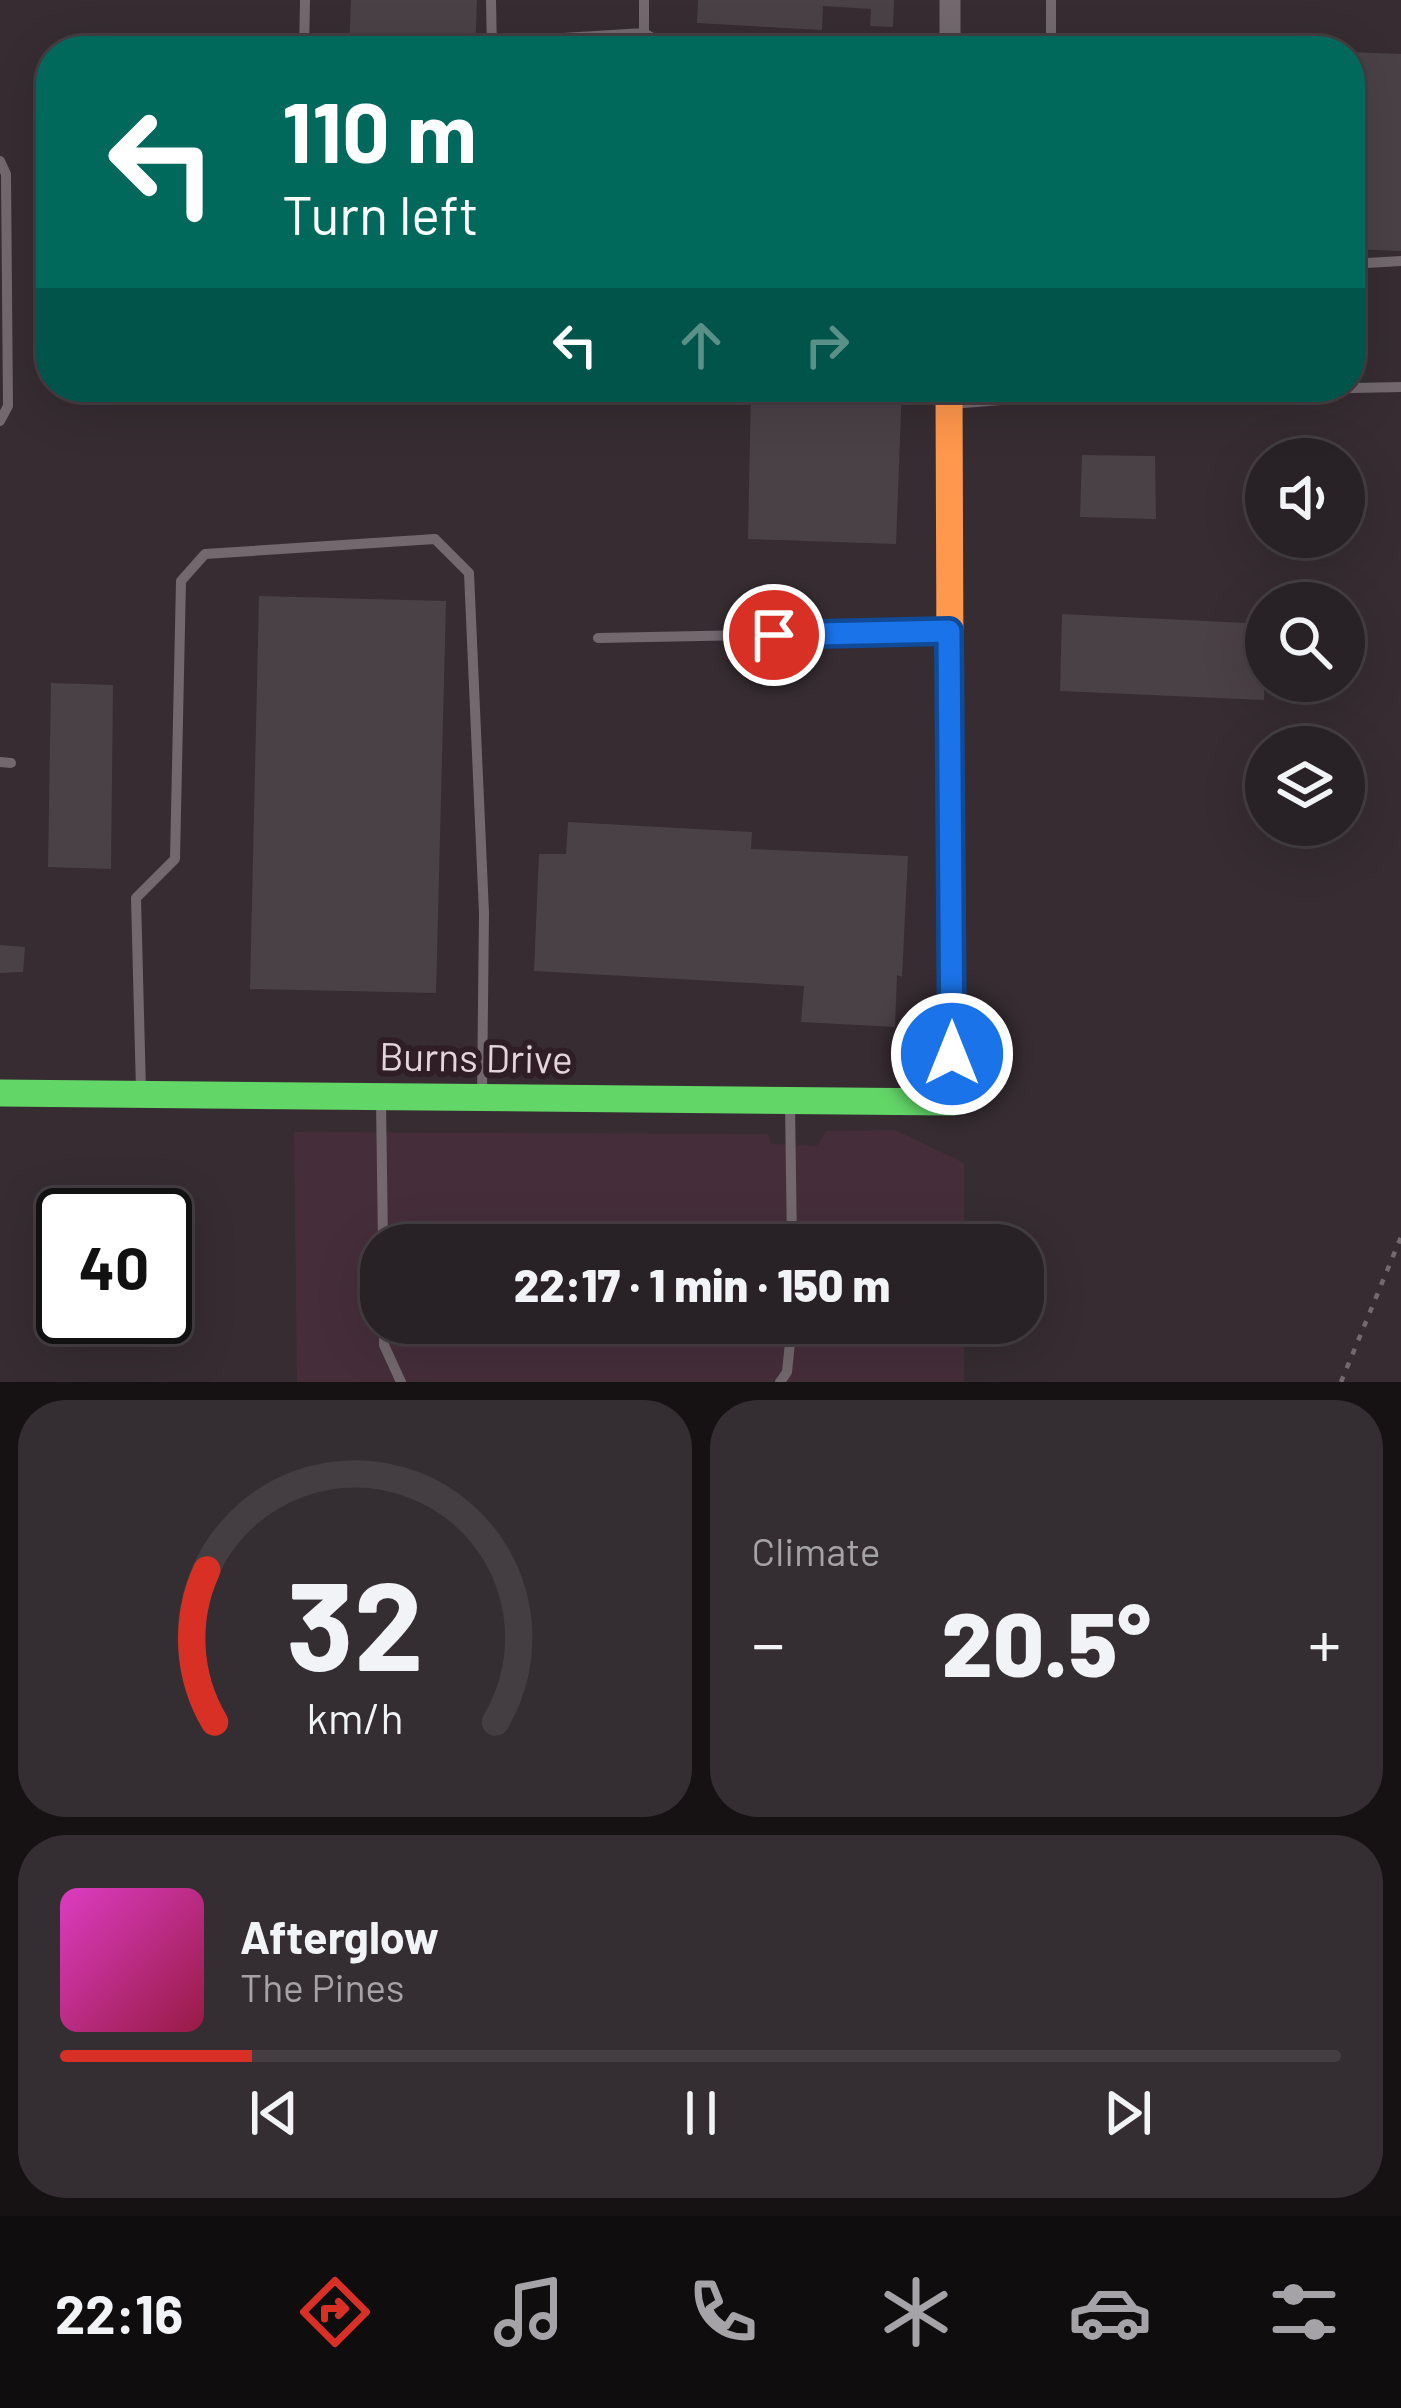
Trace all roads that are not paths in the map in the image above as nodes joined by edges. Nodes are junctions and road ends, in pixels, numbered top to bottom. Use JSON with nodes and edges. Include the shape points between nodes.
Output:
{"nodes":[{"id":1,"x":305,"y":0,"type":"edge"},
{"id":2,"x":491,"y":0,"type":"edge"},
{"id":3,"x":644,"y":0,"type":"edge"},
{"id":4,"x":950,"y":0,"type":"edge"},
{"id":5,"x":1051,"y":0,"type":"edge"},
{"id":6,"x":644,"y":33,"type":"junction"},
{"id":7,"x":304,"y":36,"type":"edge"},
{"id":8,"x":492,"y":36,"type":"edge"},
{"id":9,"x":595,"y":36,"type":"edge"},
{"id":10,"x":649,"y":36,"type":"edge"},
{"id":11,"x":950,"y":36,"type":"edge"},
{"id":12,"x":1051,"y":36,"type":"edge"},
{"id":13,"x":0,"y":161,"type":"edge"},
{"id":14,"x":1401,"y":261,"type":"edge"},
{"id":15,"x":1365,"y":263,"type":"edge"},
{"id":16,"x":1401,"y":387,"type":"edge"},
{"id":17,"x":1365,"y":388,"type":"edge"},
{"id":18,"x":949,"y":402,"type":"edge"},
{"id":19,"x":0,"y":421,"type":"edge"},
{"id":20,"x":949,"y":631,"type":"junction"},
{"id":21,"x":598,"y":638,"type":"dead end"},
{"id":22,"x":0,"y":1093,"type":"edge"},
{"id":23,"x":141,"y":1094,"type":"junction"},
{"id":24,"x":381,"y":1096,"type":"junction"},
{"id":25,"x":482,"y":1097,"type":"junction"},
{"id":26,"x":790,"y":1100,"type":"junction"},
{"id":27,"x":383,"y":1224,"type":"edge"},
{"id":28,"x":792,"y":1224,"type":"edge"},
{"id":29,"x":384,"y":1344,"type":"edge"},
{"id":30,"x":790,"y":1344,"type":"edge"},
{"id":31,"x":401,"y":1382,"type":"edge"},
{"id":32,"x":780,"y":1382,"type":"edge"}],
"edges":[{"from":1,"to":7,"type":"lane"},
{"from":2,"to":8,"type":"lane"},
{"from":3,"to":6,"type":"lane"},
{"from":4,"to":11,"type":"street"},
{"from":5,"to":12,"type":"lane"},
{"from":6,"to":9,"type":"lane"},
{"from":6,"to":10,"type":"lane"},
{"from":13,"to":19,"type":"lane","via":[[8,406]]},
{"from":14,"to":15,"type":"lane"},
{"from":16,"to":17,"type":"lane"},
{"from":18,"to":20,"type":"street"},
{"from":20,"to":21,"type":"lane"},
{"from":20,"to":26,"type":"street","name":"Burns Drive","via":[[952,1102]]},
{"from":22,"to":23,"type":"street","name":"Burns Drive"},
{"from":23,"to":24,"type":"street","name":"Burns Drive"},
{"from":23,"to":25,"type":"lane","via":[[136,898],[175,859],[181,581],[206,554],[435,539],[469,573],[484,913]]},
{"from":24,"to":25,"type":"street","name":"Burns Drive"},
{"from":24,"to":27,"type":"lane"},
{"from":25,"to":26,"type":"street","name":"Burns Drive"},
{"from":26,"to":28,"type":"lane"},
{"from":29,"to":31,"type":"lane"},
{"from":30,"to":32,"type":"lane"}]}
